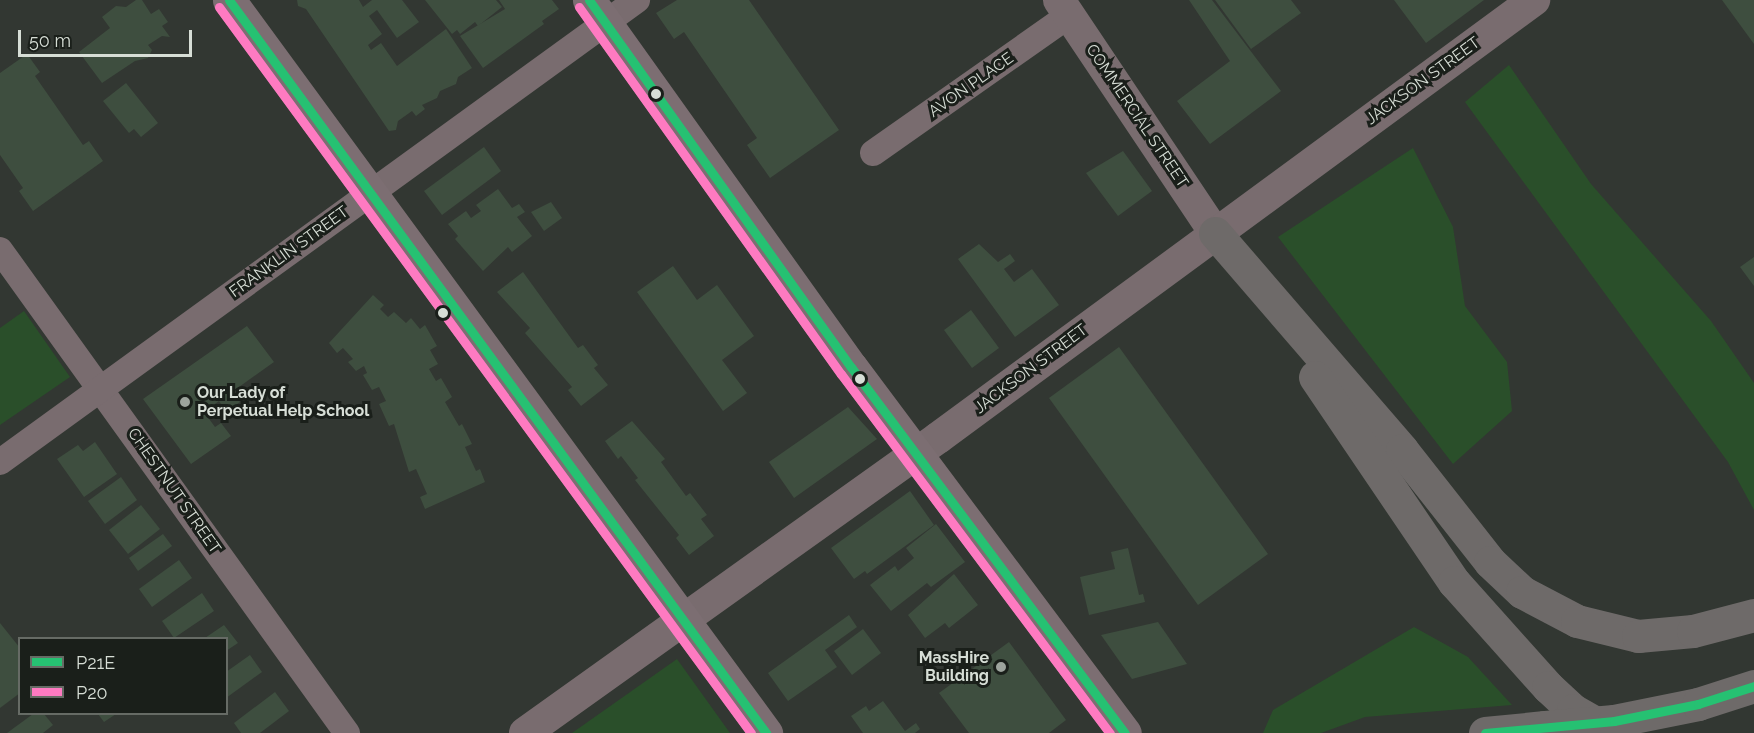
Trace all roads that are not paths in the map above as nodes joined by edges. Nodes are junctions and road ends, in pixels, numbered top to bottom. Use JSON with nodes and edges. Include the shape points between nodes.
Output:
{"nodes":[{"id":1,"x":229,"y":0,"type":"edge"},
{"id":2,"x":637,"y":0,"type":"edge"},
{"id":3,"x":1534,"y":0,"type":"edge"},
{"id":4,"x":1064,"y":8,"type":"edge"},
{"id":5,"x":597,"y":11,"type":"edge"},
{"id":6,"x":873,"y":153,"type":"dead end"},
{"id":7,"x":370,"y":193,"type":"junction"},
{"id":8,"x":1215,"y":233,"type":"junction"},
{"id":9,"x":0,"y":250,"type":"edge"},
{"id":10,"x":102,"y":390,"type":"junction"},
{"id":11,"x":916,"y":453,"type":"junction"},
{"id":12,"x":0,"y":462,"type":"edge"},
{"id":13,"x":1754,"y":615,"type":"edge"},
{"id":14,"x":682,"y":621,"type":"junction"},
{"id":15,"x":1754,"y":686,"type":"edge"},
{"id":16,"x":346,"y":733,"type":"edge"},
{"id":17,"x":525,"y":733,"type":"edge"},
{"id":18,"x":766,"y":733,"type":"edge"},
{"id":19,"x":1125,"y":733,"type":"edge"},
{"id":20,"x":1485,"y":733,"type":"edge"},
{"id":21,"x":1613,"y":733,"type":"edge"}],
"edges":[{"from":1,"to":7,"type":"main road"},
{"from":2,"to":5,"type":"street","name":"FRANKLIN STREET"},
{"from":3,"to":8,"type":"street","name":"JACKSON STREET"},
{"from":4,"to":6,"type":"street","name":"AVON PLACE"},
{"from":4,"to":8,"type":"street","name":"COMMERCIAL STREET"},
{"from":5,"to":7,"type":"street","name":"FRANKLIN STREET"},
{"from":5,"to":11,"type":"main road"},
{"from":7,"to":10,"type":"street","name":"FRANKLIN STREET"},
{"from":7,"to":14,"type":"main road"},
{"from":8,"to":11,"type":"street","name":"JACKSON STREET"},
{"from":8,"to":13,"type":"highway","via":[[1506,578],[1540,603],[1577,621],[1619,633],[1693,631]]},
{"from":8,"to":21,"type":"highway","via":[[1454,582],[1548,687],[1573,710]]},
{"from":9,"to":10,"type":"street","name":"CHESTNUT STREET"},
{"from":10,"to":12,"type":"street","name":"FRANKLIN STREET"},
{"from":10,"to":16,"type":"street","name":"CHESTNUT STREET"},
{"from":11,"to":14,"type":"street","name":"JACKSON STREET"},
{"from":11,"to":19,"type":"main road"},
{"from":14,"to":17,"type":"street","name":"JACKSON STREET"},
{"from":14,"to":18,"type":"main road"},
{"from":15,"to":20,"type":"highway","bridge":true,"via":[[1698,704],[1614,721]]}]}
